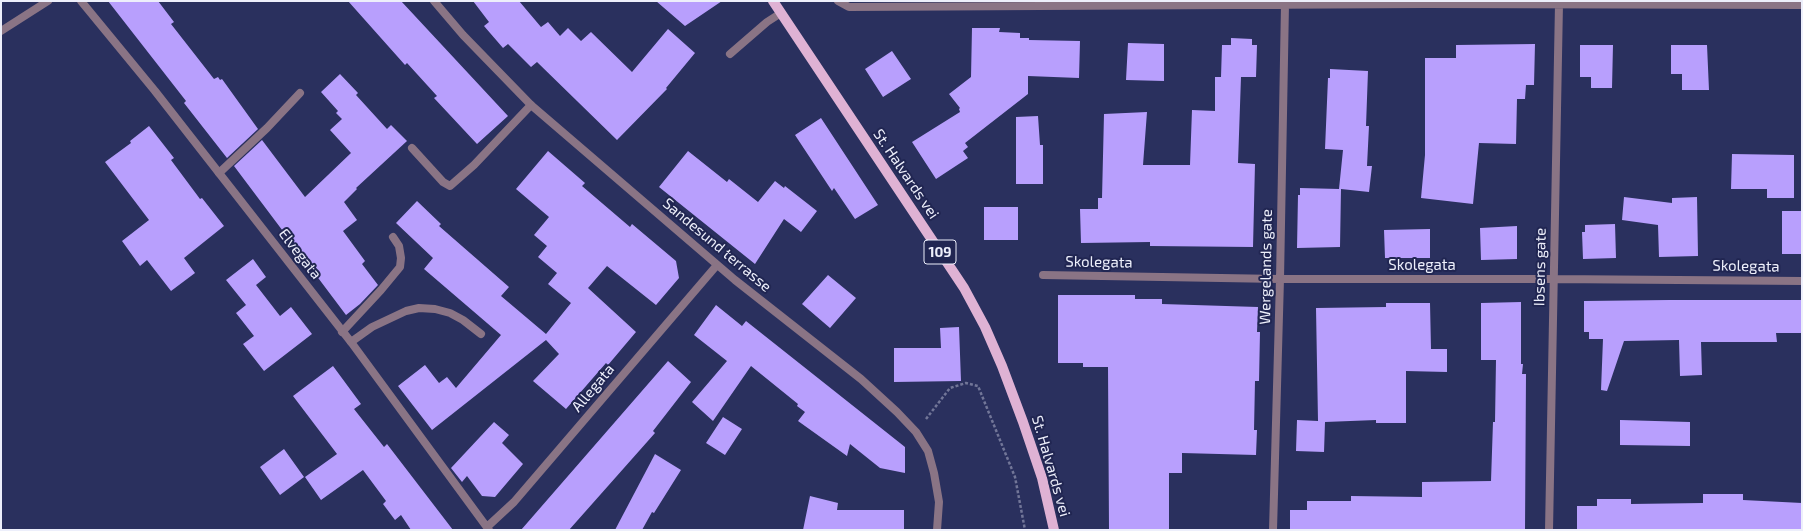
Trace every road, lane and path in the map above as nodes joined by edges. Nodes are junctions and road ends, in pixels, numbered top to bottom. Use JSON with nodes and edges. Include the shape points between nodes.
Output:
{"nodes":[{"id":1,"x":48,"y":1,"type":"edge"},
{"id":2,"x":81,"y":1,"type":"edge"},
{"id":3,"x":434,"y":1,"type":"edge"},
{"id":4,"x":773,"y":1,"type":"edge"},
{"id":5,"x":838,"y":1,"type":"edge"},
{"id":6,"x":1426,"y":2,"type":"edge"},
{"id":7,"x":1285,"y":4,"type":"junction"},
{"id":8,"x":1559,"y":4,"type":"junction"},
{"id":9,"x":1802,"y":5,"type":"edge"},
{"id":10,"x":781,"y":13,"type":"junction"},
{"id":11,"x":1,"y":31,"type":"edge"},
{"id":12,"x":730,"y":54,"type":"dead end"},
{"id":13,"x":300,"y":93,"type":"dead end"},
{"id":14,"x":531,"y":105,"type":"junction"},
{"id":15,"x":412,"y":148,"type":"dead end"},
{"id":16,"x":219,"y":173,"type":"junction"},
{"id":17,"x":392,"y":237,"type":"dead end"},
{"id":18,"x":717,"y":265,"type":"junction"},
{"id":19,"x":1043,"y":275,"type":"dead end"},
{"id":20,"x":1280,"y":279,"type":"junction"},
{"id":21,"x":1554,"y":279,"type":"junction"},
{"id":22,"x":1802,"y":281,"type":"edge"},
{"id":23,"x":342,"y":332,"type":"junction"},
{"id":24,"x":480,"y":334,"type":"dead end"},
{"id":25,"x":351,"y":342,"type":"junction"},
{"id":26,"x":916,"y":432,"type":"junction"},
{"id":27,"x":1024,"y":528,"type":"edge"},
{"id":28,"x":488,"y":529,"type":"edge"},
{"id":29,"x":937,"y":530,"type":"edge"},
{"id":30,"x":1020,"y":530,"type":"edge"},
{"id":31,"x":1054,"y":530,"type":"edge"},
{"id":32,"x":1273,"y":530,"type":"edge"},
{"id":33,"x":1549,"y":530,"type":"edge"}],
"edges":[{"from":1,"to":11,"type":"street"},
{"from":2,"to":16,"type":"street","name":"Elvegata"},
{"from":3,"to":14,"type":"street","name":"Sandesund terrasse"},
{"from":4,"to":10,"type":"main road","name":"St. Halvards vei","number":"109"},
{"from":5,"to":7,"type":"street","via":[[849,7]]},
{"from":6,"to":7,"type":"street"},
{"from":6,"to":8,"type":"street"},
{"from":7,"to":20,"type":"street","name":"Wergelands gate"},
{"from":8,"to":9,"type":"street"},
{"from":8,"to":21,"type":"street","name":"Ibsens gate"},
{"from":10,"to":12,"type":"street"},
{"from":10,"to":31,"type":"main road","name":"St. Halvards vei","number":"109","via":[[964,288],[985,327],[1023,422],[1042,478]]},
{"from":13,"to":16,"type":"street"},
{"from":14,"to":15,"type":"street","via":[[474,165],[450,186],[443,182]]},
{"from":14,"to":18,"type":"street","name":"Sandesund terrasse"},
{"from":16,"to":23,"type":"street","name":"Elvegata"},
{"from":17,"to":23,"type":"street","via":[[399,246],[400,267]]},
{"from":18,"to":26,"type":"street","name":"Sandesund terrasse","via":[[861,379]]},
{"from":18,"to":28,"type":"street","name":"Allegata"},
{"from":19,"to":20,"type":"street","name":"Skolegata"},
{"from":20,"to":21,"type":"street","name":"Skolegata"},
{"from":20,"to":32,"type":"street","name":"Wergelands gate"},
{"from":21,"to":22,"type":"street","name":"Skolegata"},
{"from":21,"to":33,"type":"street","name":"Ibsens gate"},
{"from":23,"to":25,"type":"street","name":"Elvegata"},
{"from":24,"to":25,"type":"street","via":[[450,312],[419,308],[406,311],[372,327]]},
{"from":25,"to":28,"type":"street","name":"Elvegata"},
{"from":26,"to":27,"type":"path","via":[[950,388],[966,383],[978,386],[1016,477]]},
{"from":26,"to":29,"type":"street","name":"Sandesund terrasse","via":[[928,451],[934,474],[939,502]]},
{"from":27,"to":30,"type":"path"}]}
